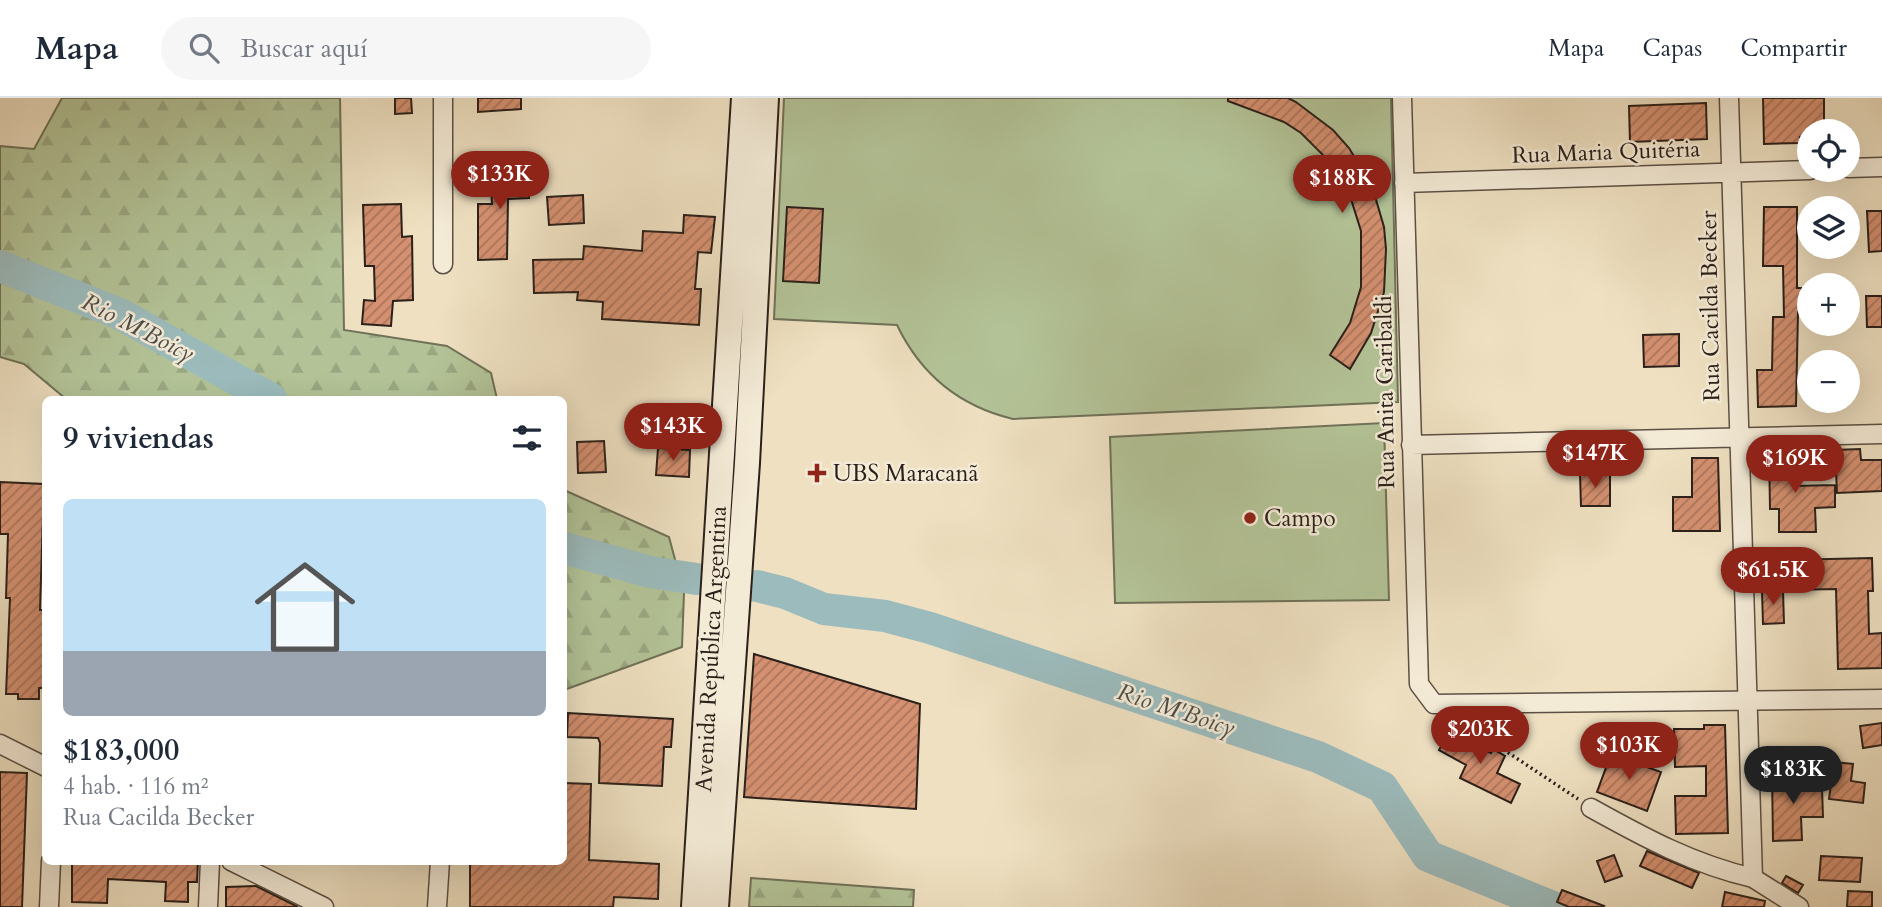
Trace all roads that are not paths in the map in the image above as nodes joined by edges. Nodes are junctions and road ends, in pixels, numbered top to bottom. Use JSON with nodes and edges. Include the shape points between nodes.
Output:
{"nodes":[{"id":1,"x":443,"y":98,"type":"edge"},
{"id":2,"x":744,"y":98,"type":"edge"},
{"id":3,"x":766,"y":98,"type":"edge"},
{"id":4,"x":1402,"y":98,"type":"edge"},
{"id":5,"x":1729,"y":98,"type":"edge"},
{"id":6,"x":1882,"y":167,"type":"edge"},
{"id":7,"x":1860,"y":168,"type":"edge"},
{"id":8,"x":1797,"y":170,"type":"edge"},
{"id":9,"x":1732,"y":173,"type":"junction"},
{"id":10,"x":1404,"y":183,"type":"junction"},
{"id":11,"x":443,"y":264,"type":"dead end"},
{"id":12,"x":1882,"y":434,"type":"edge"},
{"id":13,"x":1737,"y":437,"type":"junction"},
{"id":14,"x":1411,"y":445,"type":"junction"},
{"id":15,"x":1882,"y":699,"type":"edge"},
{"id":16,"x":1746,"y":703,"type":"junction"},
{"id":17,"x":0,"y":744,"type":"edge"},
{"id":18,"x":42,"y":764,"type":"edge"},
{"id":19,"x":1591,"y":808,"type":"road end"},
{"id":20,"x":51,"y":865,"type":"edge"},
{"id":21,"x":210,"y":865,"type":"edge"},
{"id":22,"x":440,"y":865,"type":"edge"},
{"id":23,"x":250,"y":866,"type":"edge"},
{"id":24,"x":1753,"y":878,"type":"junction"},
{"id":25,"x":49,"y":907,"type":"edge"},
{"id":26,"x":208,"y":907,"type":"edge"},
{"id":27,"x":324,"y":907,"type":"edge"},
{"id":28,"x":437,"y":907,"type":"edge"},
{"id":29,"x":694,"y":907,"type":"edge"},
{"id":30,"x":716,"y":907,"type":"edge"},
{"id":31,"x":1799,"y":907,"type":"edge"}],
"edges":[{"from":1,"to":11,"type":"street"},
{"from":2,"to":29,"type":"main road","name":"Avenida República Argentina"},
{"from":3,"to":30,"type":"main road","name":"Avenida República Argentina","via":[[747,463]]},
{"from":4,"to":10,"type":"street","name":"Rua Anita Garibaldi"},
{"from":5,"to":9,"type":"street","name":"Rua Cacilda Becker"},
{"from":6,"to":7,"type":"street"},
{"from":8,"to":9,"type":"street","name":"Rua Maria Quitéria"},
{"from":9,"to":10,"type":"street","name":"Rua Maria Quitéria"},
{"from":9,"to":13,"type":"street","name":"Rua Cacilda Becker"},
{"from":10,"to":14,"type":"street","name":"Rua Anita Garibaldi"},
{"from":12,"to":13,"type":"street"},
{"from":13,"to":14,"type":"street"},
{"from":13,"to":16,"type":"street","name":"Rua Cacilda Becker"},
{"from":14,"to":16,"type":"street","name":"Rua Anita Garibaldi","via":[[1419,684],[1434,704]]},
{"from":15,"to":16,"type":"street"},
{"from":16,"to":24,"type":"street","name":"Rua Cacilda Becker"},
{"from":17,"to":18,"type":"street"},
{"from":19,"to":24,"type":"street","via":[[1670,852],[1712,869]]},
{"from":20,"to":25,"type":"street"},
{"from":21,"to":26,"type":"street"},
{"from":22,"to":28,"type":"street"},
{"from":23,"to":27,"type":"street"},
{"from":24,"to":31,"type":"street"}]}
